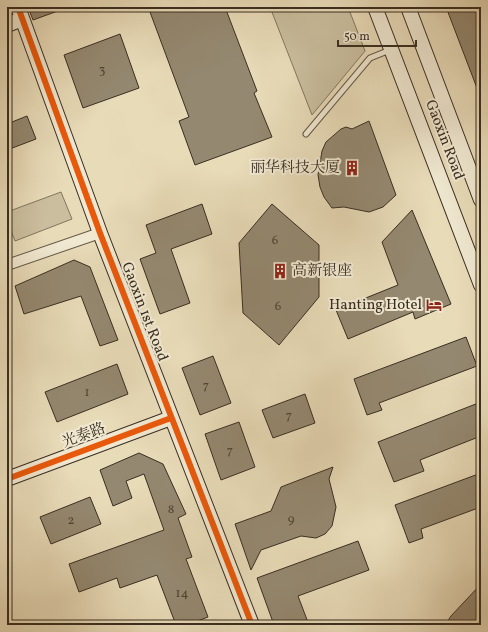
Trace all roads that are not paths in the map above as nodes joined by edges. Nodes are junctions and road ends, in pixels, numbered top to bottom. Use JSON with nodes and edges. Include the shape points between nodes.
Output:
{"nodes":[{"id":1,"x":376,"y":7,"type":"edge"},
{"id":2,"x":408,"y":7,"type":"edge"},
{"id":3,"x":20,"y":13,"type":"edge"},
{"id":4,"x":7,"y":25,"type":"edge"},
{"id":5,"x":391,"y":49,"type":"junction"},
{"id":6,"x":306,"y":134,"type":"dead end"},
{"id":7,"x":481,"y":200,"type":"edge"},
{"id":8,"x":100,"y":232,"type":"junction"},
{"id":9,"x":7,"y":265,"type":"edge"},
{"id":10,"x":481,"y":285,"type":"edge"},
{"id":11,"x":171,"y":418,"type":"junction"},
{"id":12,"x":7,"y":479,"type":"edge"},
{"id":13,"x":252,"y":625,"type":"edge"}],
"edges":[{"from":1,"to":5,"type":"street","name":"Gaoxin Road"},
{"from":2,"to":7,"type":"street","name":"Gaoxin Road"},
{"from":3,"to":4,"type":"street"},
{"from":3,"to":8,"type":"street","name":"Gaoxin 1st Road"},
{"from":5,"to":6,"type":"lane","via":[[370,58]]},
{"from":5,"to":10,"type":"street","name":"Gaoxin Road"},
{"from":8,"to":9,"type":"street"},
{"from":8,"to":11,"type":"street","name":"Gaoxin 1st Road"},
{"from":11,"to":12,"type":"street","name":"光泰路"},
{"from":11,"to":13,"type":"street","name":"Gaoxin 1st Road"}]}
